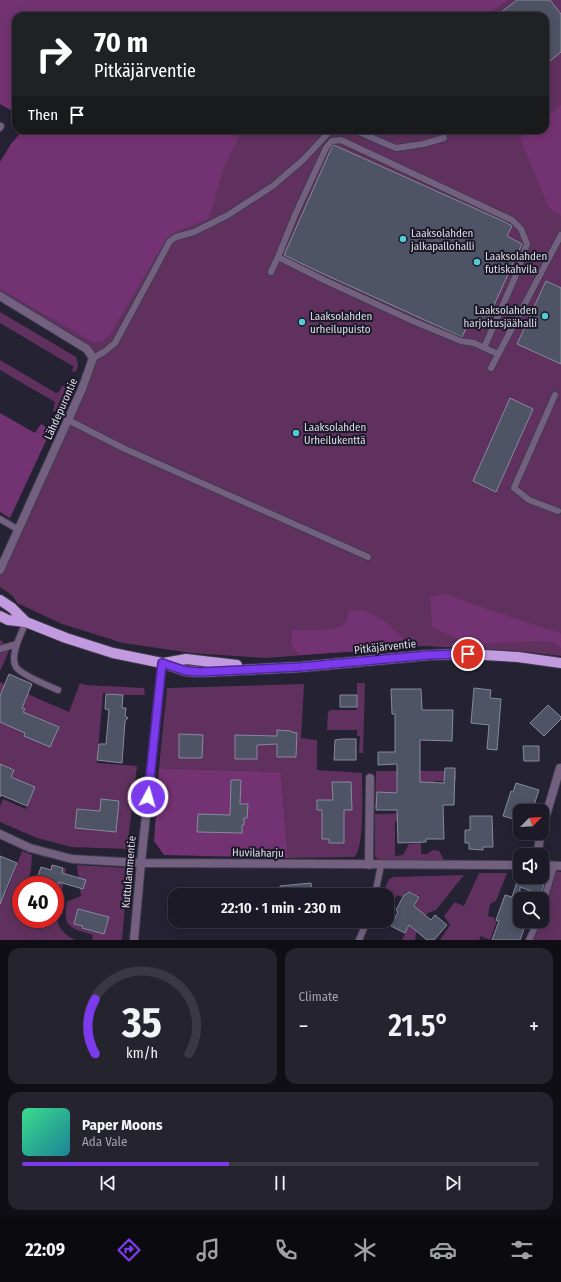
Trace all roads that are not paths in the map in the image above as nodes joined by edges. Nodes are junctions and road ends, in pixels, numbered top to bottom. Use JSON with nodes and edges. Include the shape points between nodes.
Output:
{"nodes":[{"id":1,"x":326,"y":134,"type":"edge"},
{"id":2,"x":363,"y":134,"type":"edge"},
{"id":3,"x":444,"y":138,"type":"dead end"},
{"id":4,"x":561,"y":235,"type":"edge"},
{"id":5,"x":278,"y":257,"type":"junction"},
{"id":6,"x":271,"y":272,"type":"dead end"},
{"id":7,"x":0,"y":296,"type":"edge"},
{"id":8,"x":484,"y":348,"type":"junction"},
{"id":9,"x":498,"y":354,"type":"junction"},
{"id":10,"x":93,"y":358,"type":"junction"},
{"id":11,"x":491,"y":368,"type":"dead end"},
{"id":12,"x":555,"y":395,"type":"dead end"},
{"id":13,"x":68,"y":420,"type":"junction"},
{"id":14,"x":558,"y":511,"type":"dead end"},
{"id":15,"x":0,"y":519,"type":"edge"},
{"id":16,"x":18,"y":530,"type":"junction"},
{"id":17,"x":368,"y":557,"type":"dead end"},
{"id":18,"x":0,"y":570,"type":"edge"},
{"id":19,"x":0,"y":600,"type":"edge"},
{"id":20,"x":0,"y":616,"type":"edge"},
{"id":21,"x":26,"y":622,"type":"junction"},
{"id":22,"x":17,"y":644,"type":"junction"},
{"id":23,"x":0,"y":649,"type":"edge"},
{"id":24,"x":162,"y":663,"type":"junction"},
{"id":25,"x":561,"y":663,"type":"edge"},
{"id":26,"x":58,"y":690,"type":"dead end"},
{"id":27,"x":560,"y":768,"type":"dead end"},
{"id":28,"x":370,"y":778,"type":"dead end"},
{"id":29,"x":549,"y":805,"type":"edge"},
{"id":30,"x":0,"y":834,"type":"edge"},
{"id":31,"x":141,"y":863,"type":"junction"},
{"id":32,"x":369,"y":865,"type":"junction"},
{"id":33,"x":381,"y":865,"type":"junction"},
{"id":34,"x":513,"y":865,"type":"edge"},
{"id":35,"x":557,"y":866,"type":"edge"},
{"id":36,"x":376,"y":888,"type":"edge"},
{"id":37,"x":547,"y":892,"type":"edge"},
{"id":38,"x":364,"y":928,"type":"edge"},
{"id":39,"x":534,"y":928,"type":"edge"},
{"id":40,"x":134,"y":940,"type":"edge"},
{"id":41,"x":360,"y":940,"type":"edge"},
{"id":42,"x":528,"y":940,"type":"edge"}],
"edges":[{"from":1,"to":10,"type":"lane","via":[[303,160],[274,185],[228,215],[170,241],[115,343]]},
{"from":2,"to":3,"type":"lane","via":[[396,148]]},
{"from":4,"to":9,"type":"lane"},
{"from":5,"to":6,"type":"lane"},
{"from":5,"to":8,"type":"lane","via":[[413,321]]},
{"from":5,"to":8,"type":"lane","via":[[326,148],[332,141],[341,140],[512,220],[521,229],[527,244]]},
{"from":7,"to":10,"type":"street","via":[[88,349]]},
{"from":8,"to":9,"type":"lane"},
{"from":9,"to":11,"type":"lane"},
{"from":10,"to":13,"type":"street","name":"Lähdepurontie"},
{"from":12,"to":14,"type":"lane","via":[[514,488],[529,500]]},
{"from":13,"to":16,"type":"street","name":"Lähdepurontie"},
{"from":13,"to":17,"type":"lane","via":[[125,449]]},
{"from":15,"to":16,"type":"lane"},
{"from":16,"to":18,"type":"street","name":"Lähdepurontie"},
{"from":19,"to":21,"type":"main road","name":"Pitkäjärventie"},
{"from":20,"to":21,"type":"main road","name":"Pitkäjärventie","via":[[8,620]]},
{"from":21,"to":22,"type":"lane"},
{"from":21,"to":24,"type":"main road","name":"Pitkäjärventie","via":[[113,653]]},
{"from":22,"to":23,"type":"lane"},
{"from":22,"to":26,"type":"lane","via":[[14,659],[16,667],[26,675]]},
{"from":24,"to":25,"type":"main road","name":"Pitkäjärventie","via":[[186,659],[259,668],[468,654]]},
{"from":24,"to":31,"type":"street","name":"Kuttulammentie"},
{"from":27,"to":29,"type":"street"},
{"from":28,"to":32,"type":"street"},
{"from":30,"to":31,"type":"street","name":"Huvilaharju","via":[[30,848],[72,859]]},
{"from":31,"to":32,"type":"street","name":"Huvilaharju"},
{"from":31,"to":40,"type":"street","name":"Kuttulammentie"},
{"from":32,"to":33,"type":"street","name":"Huvilaharju"},
{"from":33,"to":34,"type":"street","name":"Huvilaharju"},
{"from":33,"to":36,"type":"lane"},
{"from":35,"to":37,"type":"lane"},
{"from":38,"to":41,"type":"lane"},
{"from":39,"to":42,"type":"lane"}]}
